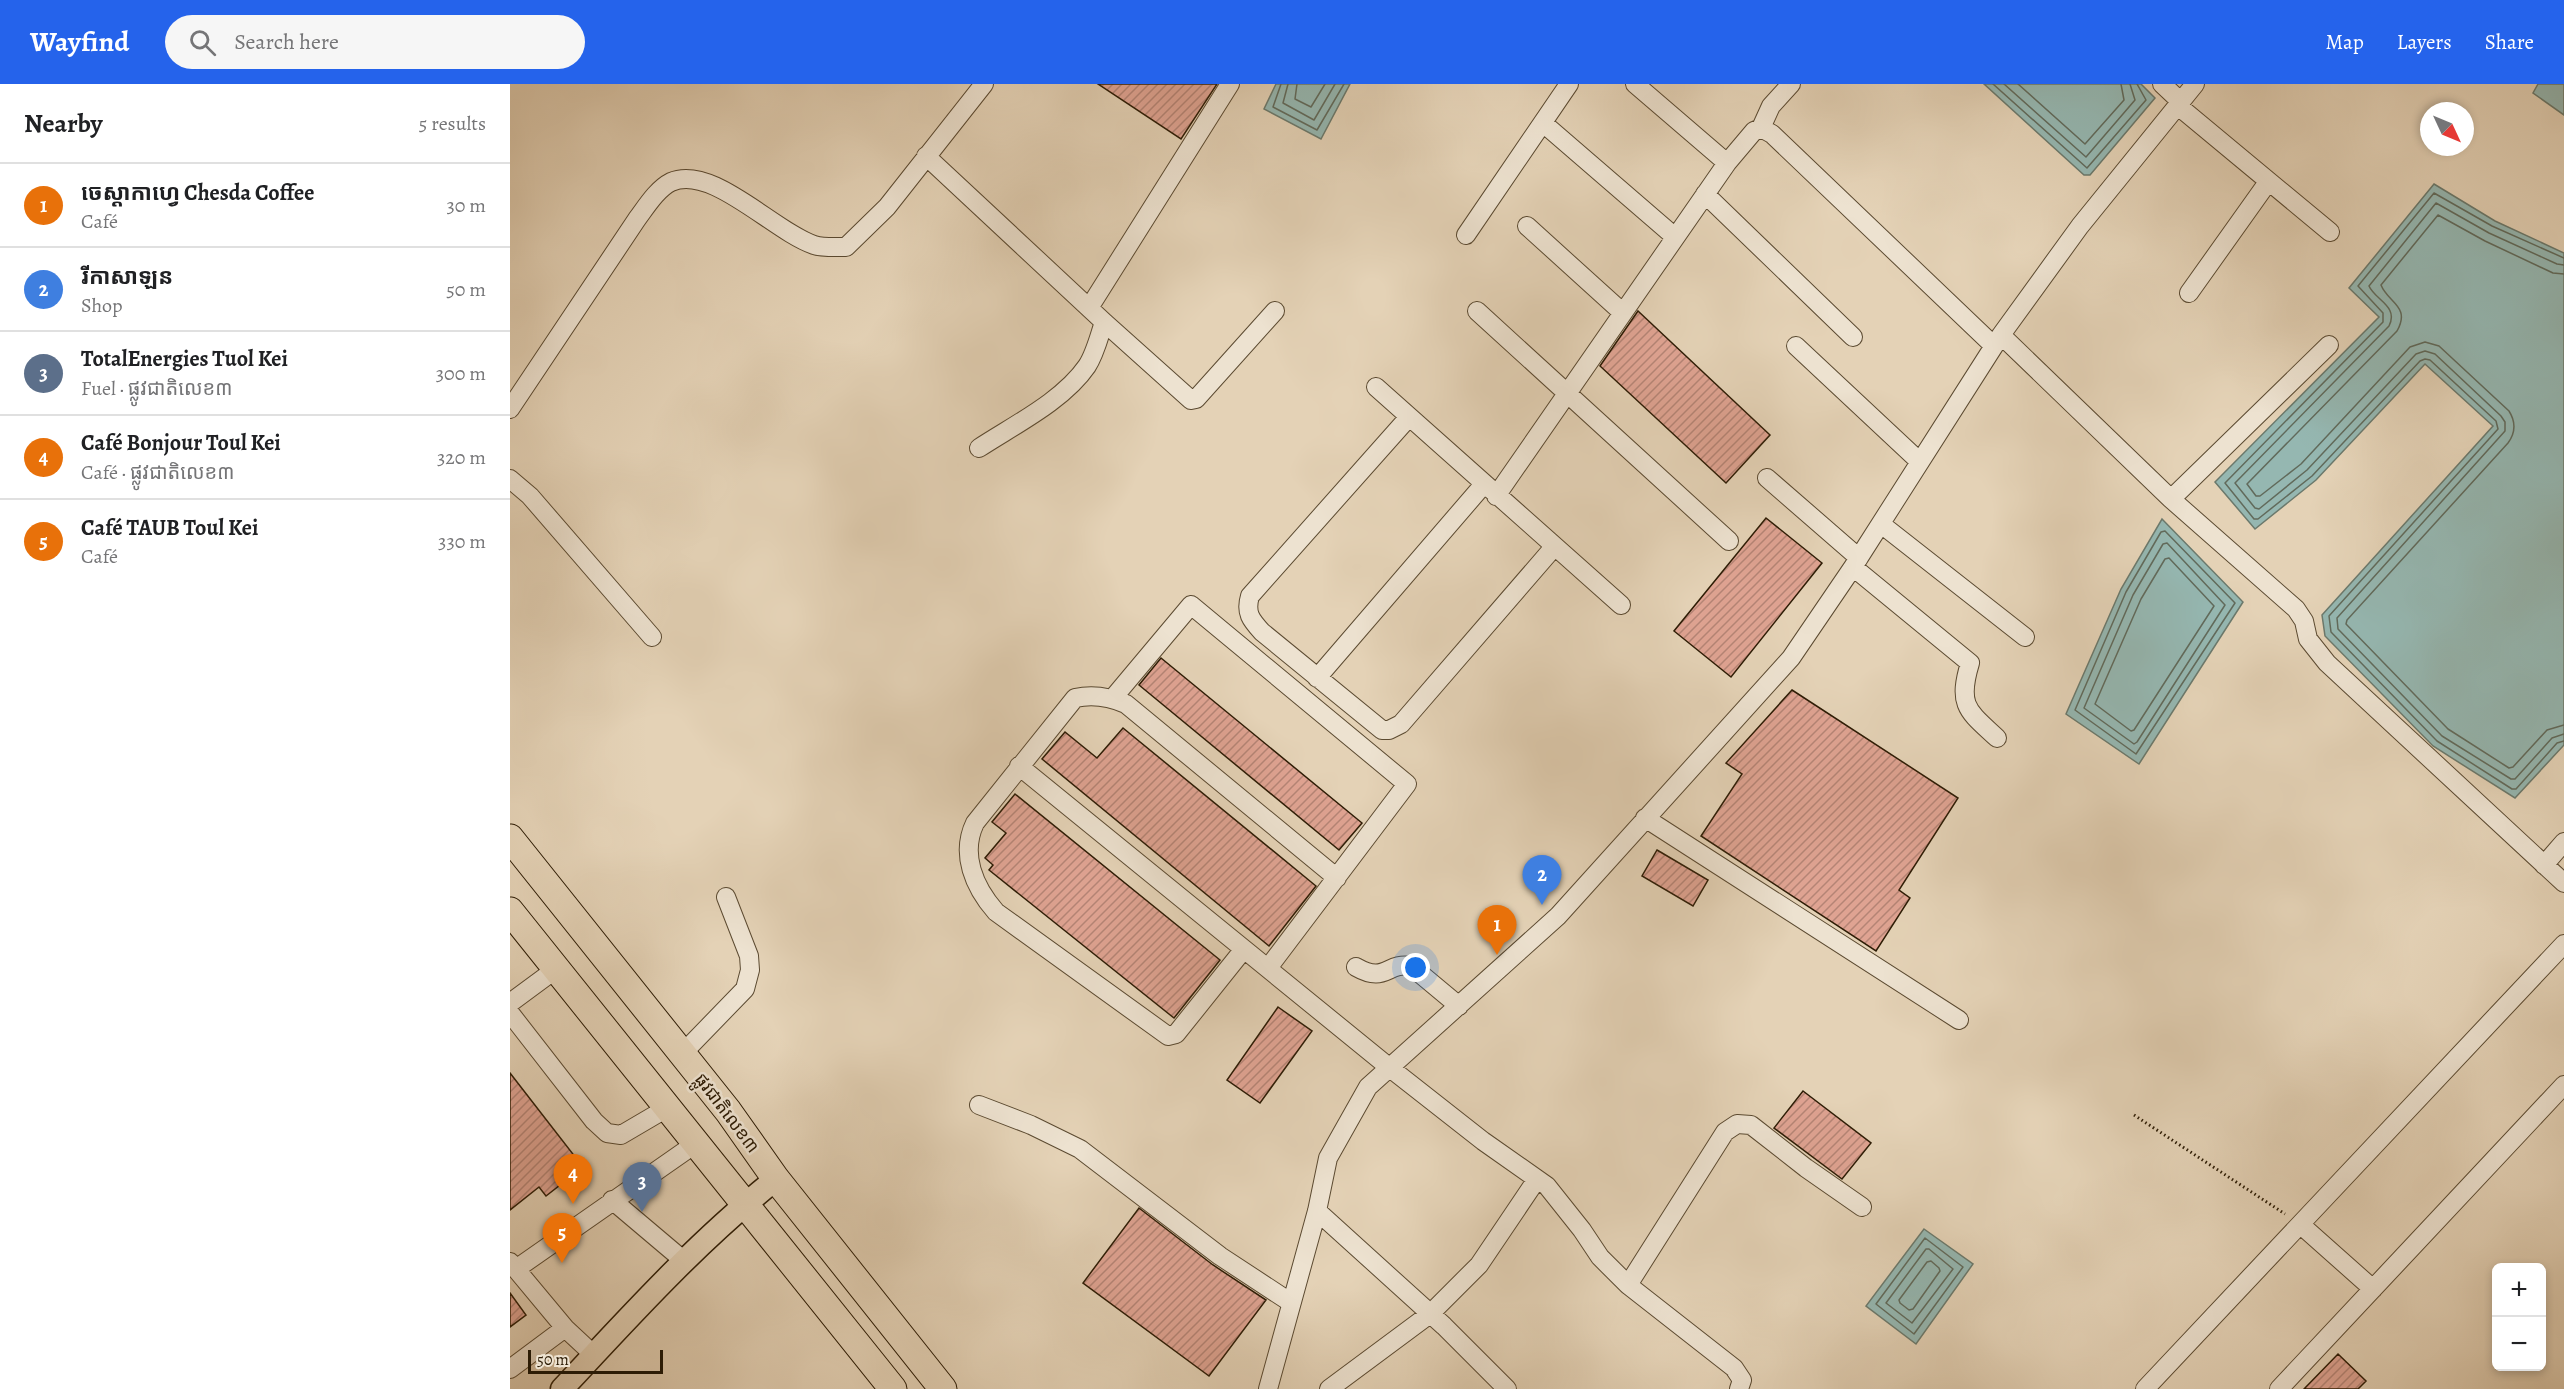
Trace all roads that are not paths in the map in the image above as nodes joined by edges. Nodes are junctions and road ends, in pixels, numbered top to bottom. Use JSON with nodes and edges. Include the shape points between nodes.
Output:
{"nodes":[{"id":1,"x":984,"y":84,"type":"edge"},
{"id":2,"x":1230,"y":84,"type":"edge"},
{"id":3,"x":1569,"y":84,"type":"edge"},
{"id":4,"x":1635,"y":84,"type":"edge"},
{"id":5,"x":1791,"y":84,"type":"edge"},
{"id":6,"x":2162,"y":84,"type":"edge"},
{"id":7,"x":2195,"y":84,"type":"edge"},
{"id":8,"x":2179,"y":103,"type":"junction"},
{"id":9,"x":1542,"y":123,"type":"junction"},
{"id":10,"x":1761,"y":128,"type":"junction"},
{"id":11,"x":926,"y":156,"type":"junction"},
{"id":12,"x":1727,"y":163,"type":"junction"},
{"id":13,"x":2268,"y":182,"type":"junction"},
{"id":14,"x":1705,"y":194,"type":"junction"},
{"id":15,"x":1527,"y":226,"type":"dead end"},
{"id":16,"x":2330,"y":232,"type":"dead end"},
{"id":17,"x":1466,"y":235,"type":"dead end"},
{"id":18,"x":1676,"y":237,"type":"junction"},
{"id":19,"x":2189,"y":293,"type":"dead end"},
{"id":20,"x":1089,"y":308,"type":"junction"},
{"id":21,"x":1275,"y":311,"type":"dead end"},
{"id":22,"x":1477,"y":311,"type":"dead end"},
{"id":23,"x":1623,"y":313,"type":"junction"},
{"id":24,"x":1104,"y":322,"type":"junction"},
{"id":25,"x":1853,"y":337,"type":"dead end"},
{"id":26,"x":1998,"y":340,"type":"junction"},
{"id":27,"x":2330,"y":345,"type":"dead end"},
{"id":28,"x":1796,"y":346,"type":"dead end"},
{"id":29,"x":1376,"y":387,"type":"dead end"},
{"id":30,"x":1568,"y":393,"type":"junction"},
{"id":31,"x":510,"y":409,"type":"edge"},
{"id":32,"x":1409,"y":417,"type":"junction"},
{"id":33,"x":979,"y":448,"type":"dead end"},
{"id":34,"x":1920,"y":462,"type":"junction"},
{"id":35,"x":1767,"y":478,"type":"dead end"},
{"id":36,"x":510,"y":480,"type":"edge"},
{"id":37,"x":1490,"y":490,"type":"junction"},
{"id":38,"x":2171,"y":499,"type":"junction"},
{"id":39,"x":1881,"y":524,"type":"junction"},
{"id":40,"x":1729,"y":541,"type":"dead end"},
{"id":41,"x":1554,"y":547,"type":"junction"},
{"id":42,"x":1856,"y":563,"type":"junction"},
{"id":43,"x":1621,"y":605,"type":"dead end"},
{"id":44,"x":652,"y":637,"type":"dead end"},
{"id":45,"x":2025,"y":637,"type":"dead end"},
{"id":46,"x":1317,"y":678,"type":"junction"},
{"id":47,"x":1113,"y":698,"type":"junction"},
{"id":48,"x":1997,"y":738,"type":"dead end"},
{"id":49,"x":1019,"y":766,"type":"junction"},
{"id":50,"x":1645,"y":818,"type":"junction"},
{"id":51,"x":510,"y":838,"type":"edge"},
{"id":52,"x":2564,"y":842,"type":"edge"},
{"id":53,"x":2544,"y":865,"type":"junction"},
{"id":54,"x":1337,"y":878,"type":"junction"},
{"id":55,"x":2564,"y":883,"type":"edge"},
{"id":56,"x":726,"y":897,"type":"dead end"},
{"id":57,"x":510,"y":911,"type":"edge"},
{"id":58,"x":2564,"y":944,"type":"edge"},
{"id":59,"x":1245,"y":950,"type":"junction"},
{"id":60,"x":1356,"y":967,"type":"dead end"},
{"id":61,"x":1268,"y":968,"type":"junction"},
{"id":62,"x":556,"y":969,"type":"junction"},
{"id":63,"x":510,"y":1003,"type":"edge"},
{"id":64,"x":1459,"y":1006,"type":"junction"},
{"id":65,"x":510,"y":1013,"type":"edge"},
{"id":66,"x":1959,"y":1020,"type":"dead end"},
{"id":67,"x":682,"y":1054,"type":"junction"},
{"id":68,"x":1390,"y":1068,"type":"junction"},
{"id":69,"x":2564,"y":1085,"type":"edge"},
{"id":70,"x":979,"y":1105,"type":"dead end"},
{"id":71,"x":667,"y":1108,"type":"junction"},
{"id":72,"x":695,"y":1144,"type":"junction"},
{"id":73,"x":776,"y":1179,"type":"junction"},
{"id":74,"x":1537,"y":1179,"type":"junction"},
{"id":75,"x":612,"y":1200,"type":"junction"},
{"id":76,"x":744,"y":1205,"type":"junction"},
{"id":77,"x":1862,"y":1207,"type":"dead end"},
{"id":78,"x":1317,"y":1211,"type":"junction"},
{"id":79,"x":2301,"y":1225,"type":"junction"},
{"id":80,"x":682,"y":1260,"type":"junction"},
{"id":81,"x":513,"y":1265,"type":"edge"},
{"id":82,"x":1628,"y":1285,"type":"junction"},
{"id":83,"x":2373,"y":1289,"type":"junction"},
{"id":84,"x":1290,"y":1302,"type":"junction"},
{"id":85,"x":1430,"y":1314,"type":"junction"},
{"id":86,"x":565,"y":1328,"type":"junction"},
{"id":87,"x":594,"y":1355,"type":"junction"},
{"id":88,"x":510,"y":1369,"type":"edge"},
{"id":89,"x":562,"y":1389,"type":"edge"},
{"id":90,"x":893,"y":1389,"type":"edge"},
{"id":91,"x":943,"y":1389,"type":"edge"},
{"id":92,"x":1268,"y":1389,"type":"edge"},
{"id":93,"x":1329,"y":1389,"type":"edge"},
{"id":94,"x":1507,"y":1389,"type":"edge"},
{"id":95,"x":1739,"y":1389,"type":"edge"},
{"id":96,"x":2145,"y":1389,"type":"edge"},
{"id":97,"x":2279,"y":1389,"type":"edge"}],
"edges":[{"from":1,"to":11,"type":"street"},
{"from":2,"to":20,"type":"street"},
{"from":3,"to":9,"type":"street"},
{"from":4,"to":12,"type":"street"},
{"from":5,"to":10,"type":"street","via":[[1771,106]]},
{"from":6,"to":8,"type":"street"},
{"from":7,"to":8,"type":"street"},
{"from":8,"to":13,"type":"street"},
{"from":8,"to":26,"type":"street","via":[[2080,226]]},
{"from":9,"to":17,"type":"street"},
{"from":9,"to":18,"type":"street"},
{"from":10,"to":12,"type":"street"},
{"from":10,"to":26,"type":"street","via":[[1773,134]]},
{"from":11,"to":20,"type":"street"},
{"from":11,"to":31,"type":"street","via":[[887,207],[846,247],[816,246],[790,234],[714,185],[691,177],[670,183],[637,219]]},
{"from":12,"to":14,"type":"street"},
{"from":13,"to":16,"type":"street"},
{"from":13,"to":19,"type":"street"},
{"from":14,"to":18,"type":"street"},
{"from":14,"to":25,"type":"street"},
{"from":15,"to":23,"type":"street"},
{"from":18,"to":23,"type":"street"},
{"from":20,"to":24,"type":"street"},
{"from":21,"to":24,"type":"street","via":[[1191,400]]},
{"from":22,"to":30,"type":"street"},
{"from":23,"to":30,"type":"street"},
{"from":24,"to":33,"type":"street","via":[[1089,364],[1077,379],[1061,394]]},
{"from":26,"to":34,"type":"street"},
{"from":26,"to":38,"type":"street"},
{"from":27,"to":38,"type":"street"},
{"from":28,"to":34,"type":"street"},
{"from":29,"to":32,"type":"street"},
{"from":30,"to":37,"type":"street"},
{"from":30,"to":40,"type":"street"},
{"from":32,"to":37,"type":"street"},
{"from":32,"to":46,"type":"street","via":[[1250,597],[1250,619]]},
{"from":34,"to":39,"type":"street"},
{"from":35,"to":42,"type":"street"},
{"from":36,"to":44,"type":"street","via":[[530,496]]},
{"from":37,"to":41,"type":"street"},
{"from":37,"to":46,"type":"street"},
{"from":38,"to":53,"type":"street","via":[[2296,609],[2308,639],[2326,663]]},
{"from":39,"to":42,"type":"street"},
{"from":39,"to":45,"type":"street"},
{"from":41,"to":43,"type":"street"},
{"from":41,"to":46,"type":"street","via":[[1401,724],[1382,730]]},
{"from":42,"to":48,"type":"street","via":[[1970,663],[1965,696],[1968,710]]},
{"from":42,"to":50,"type":"street","via":[[1791,658]]},
{"from":47,"to":49,"type":"street","via":[[1075,698]]},
{"from":47,"to":54,"type":"street","via":[[1126,704]]},
{"from":47,"to":54,"type":"street","via":[[1191,605],[1407,784]]},
{"from":49,"to":59,"type":"street"},
{"from":49,"to":59,"type":"street","via":[[969,835],[967,849],[974,878],[996,912],[1168,1036],[1176,1034]]},
{"from":50,"to":64,"type":"street","via":[[1558,916]]},
{"from":50,"to":66,"type":"street"},
{"from":51,"to":67,"type":"highway","name":"ផ្លូវជាតិលេខ៣"},
{"from":52,"to":53,"type":"street"},
{"from":53,"to":55,"type":"street"},
{"from":54,"to":61,"type":"street"},
{"from":56,"to":67,"type":"street","via":[[749,956],[745,989]]},
{"from":57,"to":62,"type":"highway"},
{"from":58,"to":79,"type":"street"},
{"from":59,"to":61,"type":"street"},
{"from":60,"to":64,"type":"street","via":[[1369,974],[1386,972],[1400,964],[1411,966]]},
{"from":61,"to":68,"type":"street"},
{"from":62,"to":63,"type":"street"},
{"from":62,"to":71,"type":"highway"},
{"from":64,"to":68,"type":"street"},
{"from":65,"to":71,"type":"street","via":[[607,1133],[621,1135]]},
{"from":67,"to":73,"type":"highway","name":"ផ្លូវជាតិលេខ៣"},
{"from":68,"to":74,"type":"street"},
{"from":68,"to":78,"type":"street","via":[[1368,1087],[1328,1158]]},
{"from":69,"to":83,"type":"street"},
{"from":70,"to":84,"type":"street","via":[[1080,1149],[1220,1256]]},
{"from":71,"to":72,"type":"highway"},
{"from":72,"to":75,"type":"street"},
{"from":72,"to":76,"type":"highway"},
{"from":73,"to":76,"type":"main road"},
{"from":73,"to":91,"type":"highway","name":"ផ្លូវជាតិលេខ៣"},
{"from":74,"to":82,"type":"street","via":[[1582,1230],[1599,1257]]},
{"from":74,"to":85,"type":"street","via":[[1479,1265]]},
{"from":75,"to":80,"type":"street"},
{"from":75,"to":81,"type":"street"},
{"from":76,"to":80,"type":"main road"},
{"from":76,"to":90,"type":"highway"},
{"from":77,"to":82,"type":"street","via":[[1751,1125],[1737,1124],[1725,1132]]},
{"from":78,"to":84,"type":"street"},
{"from":78,"to":85,"type":"street"},
{"from":79,"to":83,"type":"street"},
{"from":79,"to":96,"type":"street"},
{"from":80,"to":87,"type":"main road"},
{"from":81,"to":86,"type":"street"},
{"from":82,"to":95,"type":"street","via":[[1734,1368],[1742,1380]]},
{"from":83,"to":97,"type":"street"},
{"from":84,"to":92,"type":"street"},
{"from":85,"to":93,"type":"street"},
{"from":85,"to":94,"type":"street"},
{"from":86,"to":87,"type":"street"},
{"from":86,"to":88,"type":"street"},
{"from":87,"to":89,"type":"main road"}]}
